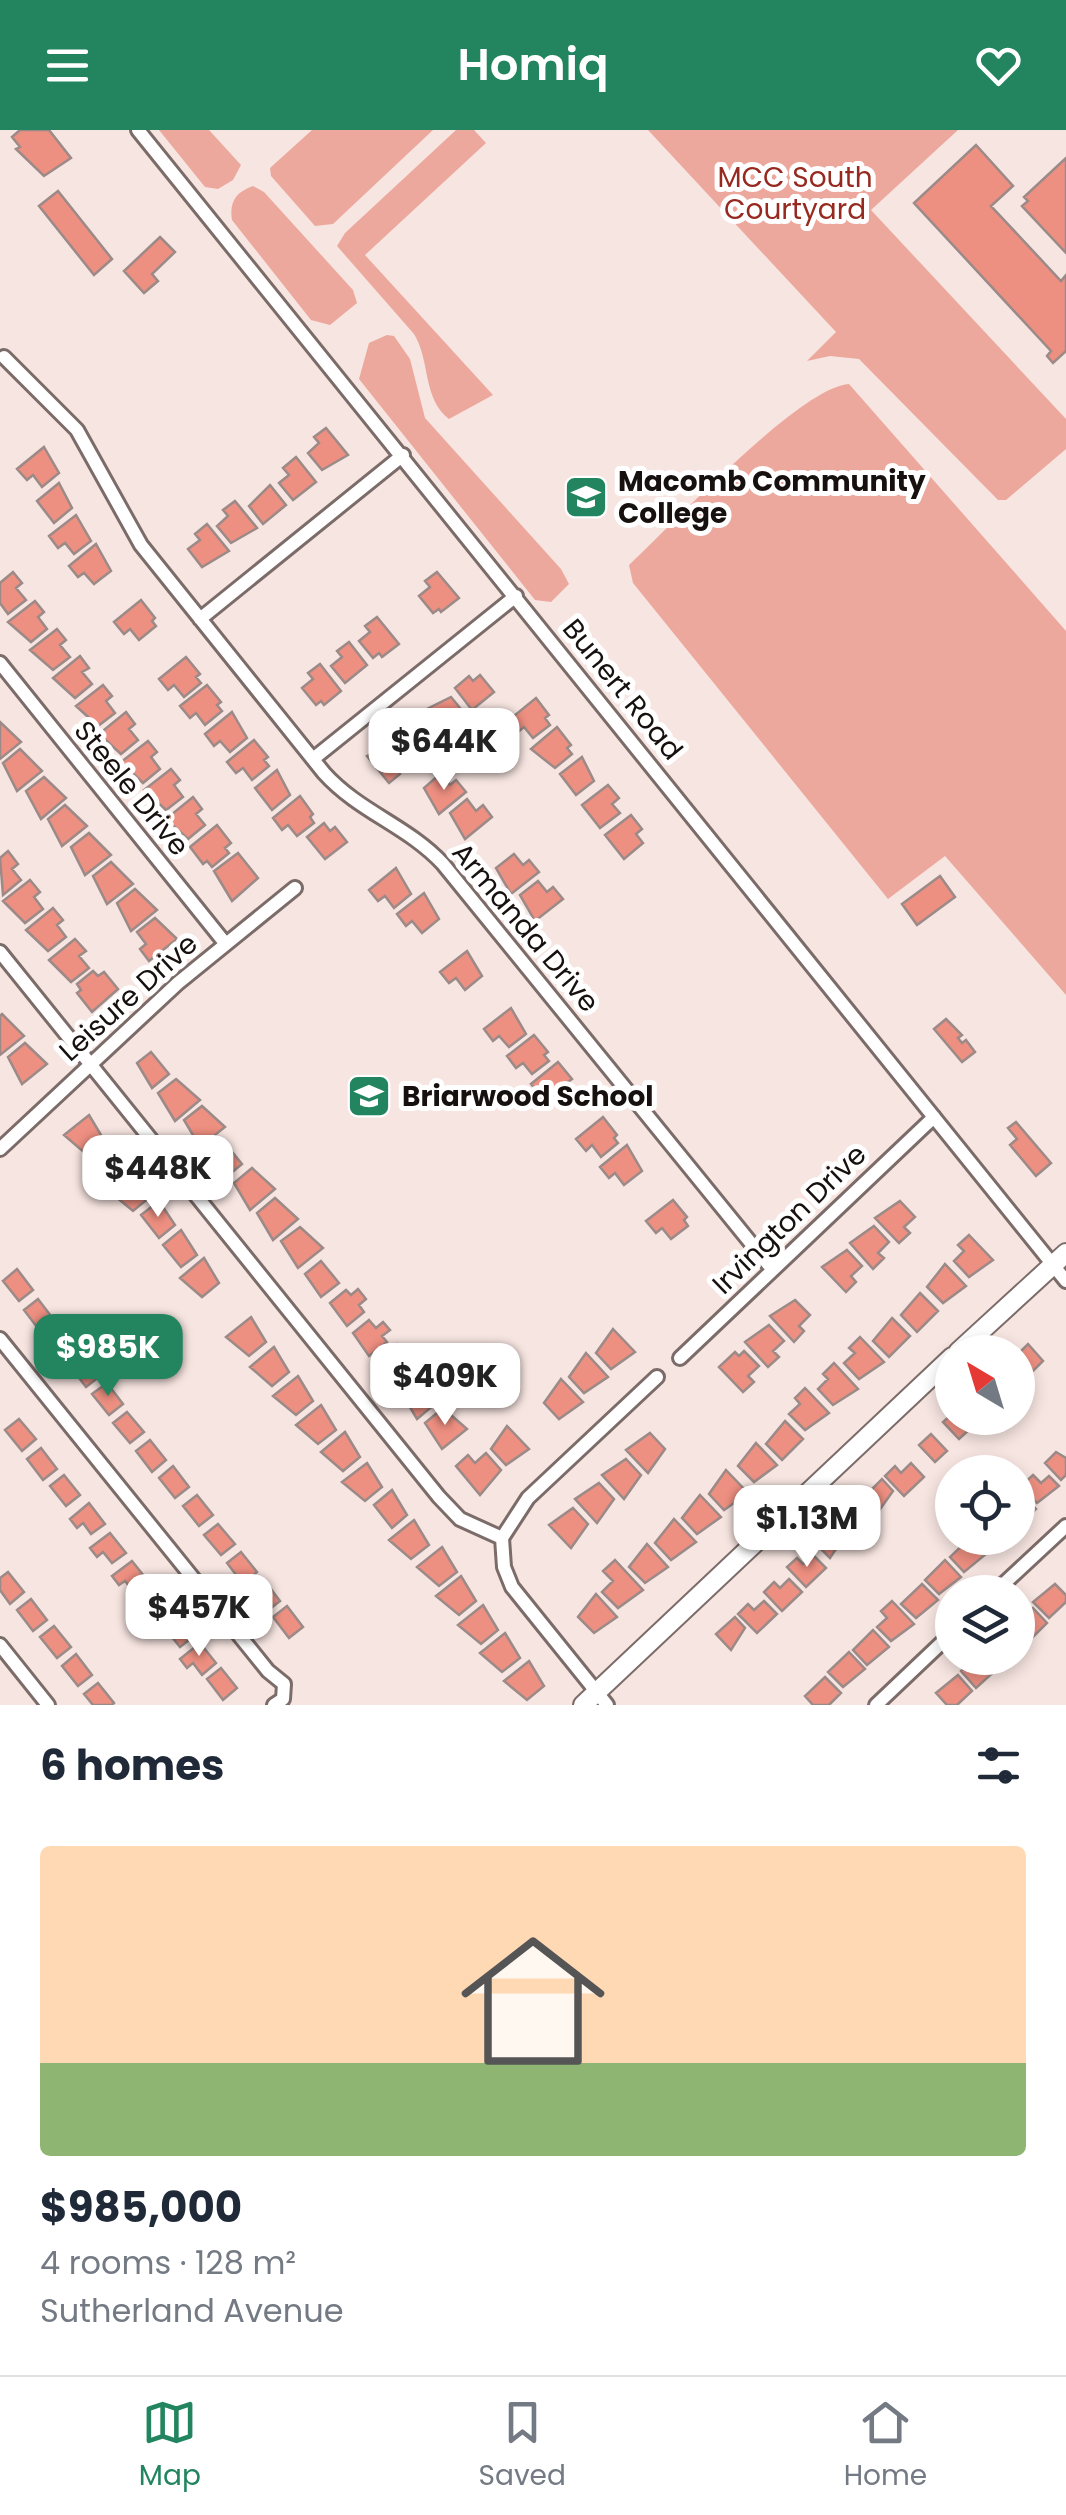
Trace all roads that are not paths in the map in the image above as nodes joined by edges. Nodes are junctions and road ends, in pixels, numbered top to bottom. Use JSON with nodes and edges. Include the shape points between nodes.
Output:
{"nodes":[{"id":1,"x":138,"y":130,"type":"edge"},
{"id":2,"x":4,"y":357,"type":"dead end"},
{"id":3,"x":403,"y":455,"type":"junction"},
{"id":4,"x":516,"y":596,"type":"junction"},
{"id":5,"x":200,"y":619,"type":"junction"},
{"id":6,"x":0,"y":663,"type":"edge"},
{"id":7,"x":313,"y":759,"type":"junction"},
{"id":8,"x":295,"y":888,"type":"dead end"},
{"id":9,"x":224,"y":943,"type":"junction"},
{"id":10,"x":0,"y":952,"type":"edge"},
{"id":11,"x":91,"y":1064,"type":"junction"},
{"id":12,"x":934,"y":1117,"type":"junction"},
{"id":13,"x":0,"y":1149,"type":"edge"},
{"id":14,"x":1059,"y":1259,"type":"edge"},
{"id":15,"x":772,"y":1268,"type":"junction"},
{"id":16,"x":1066,"y":1281,"type":"edge"},
{"id":17,"x":977,"y":1335,"type":"edge"},
{"id":18,"x":0,"y":1339,"type":"edge"},
{"id":19,"x":680,"y":1358,"type":"dead end"},
{"id":20,"x":935,"y":1374,"type":"edge"},
{"id":21,"x":657,"y":1377,"type":"dead end"},
{"id":22,"x":1066,"y":1526,"type":"edge"},
{"id":23,"x":502,"y":1538,"type":"junction"},
{"id":24,"x":1013,"y":1575,"type":"edge"},
{"id":25,"x":0,"y":1645,"type":"edge"},
{"id":26,"x":935,"y":1649,"type":"edge"},
{"id":27,"x":595,"y":1701,"type":"edge"},
{"id":28,"x":48,"y":1705,"type":"edge"},
{"id":29,"x":274,"y":1705,"type":"edge"},
{"id":30,"x":876,"y":1705,"type":"edge"}],
"edges":[{"from":1,"to":3,"type":"street","name":"Bunert Road"},
{"from":2,"to":5,"type":"street","name":"Armanda Drive","via":[[85,441],[128,527]]},
{"from":3,"to":4,"type":"street","name":"Bunert Road"},
{"from":3,"to":5,"type":"street"},
{"from":4,"to":7,"type":"street"},
{"from":4,"to":12,"type":"street","name":"Bunert Road"},
{"from":5,"to":7,"type":"street","name":"Armanda Drive"},
{"from":6,"to":9,"type":"street","name":"Steele Drive"},
{"from":7,"to":15,"type":"street","name":"Armanda Drive","via":[[351,801],[412,836],[444,864]]},
{"from":8,"to":9,"type":"street","name":"Leisure Drive"},
{"from":9,"to":11,"type":"street","name":"Leisure Drive"},
{"from":10,"to":11,"type":"street"},
{"from":11,"to":13,"type":"street","name":"Leisure Drive"},
{"from":11,"to":23,"type":"street","via":[[439,1497],[460,1518]]},
{"from":12,"to":14,"type":"street","name":"Bunert Road"},
{"from":12,"to":15,"type":"street","name":"Irvington Drive"},
{"from":14,"to":16,"type":"street","name":"Bunert Road"},
{"from":14,"to":17,"type":"street"},
{"from":15,"to":19,"type":"street","name":"Irvington Drive"},
{"from":18,"to":29,"type":"street","via":[[279,1678],[285,1692]]},
{"from":20,"to":27,"type":"street"},
{"from":21,"to":23,"type":"street","via":[[528,1498]]},
{"from":22,"to":24,"type":"street"},
{"from":23,"to":27,"type":"street","via":[[512,1587]]},
{"from":25,"to":28,"type":"street"},
{"from":26,"to":30,"type":"street"}]}
